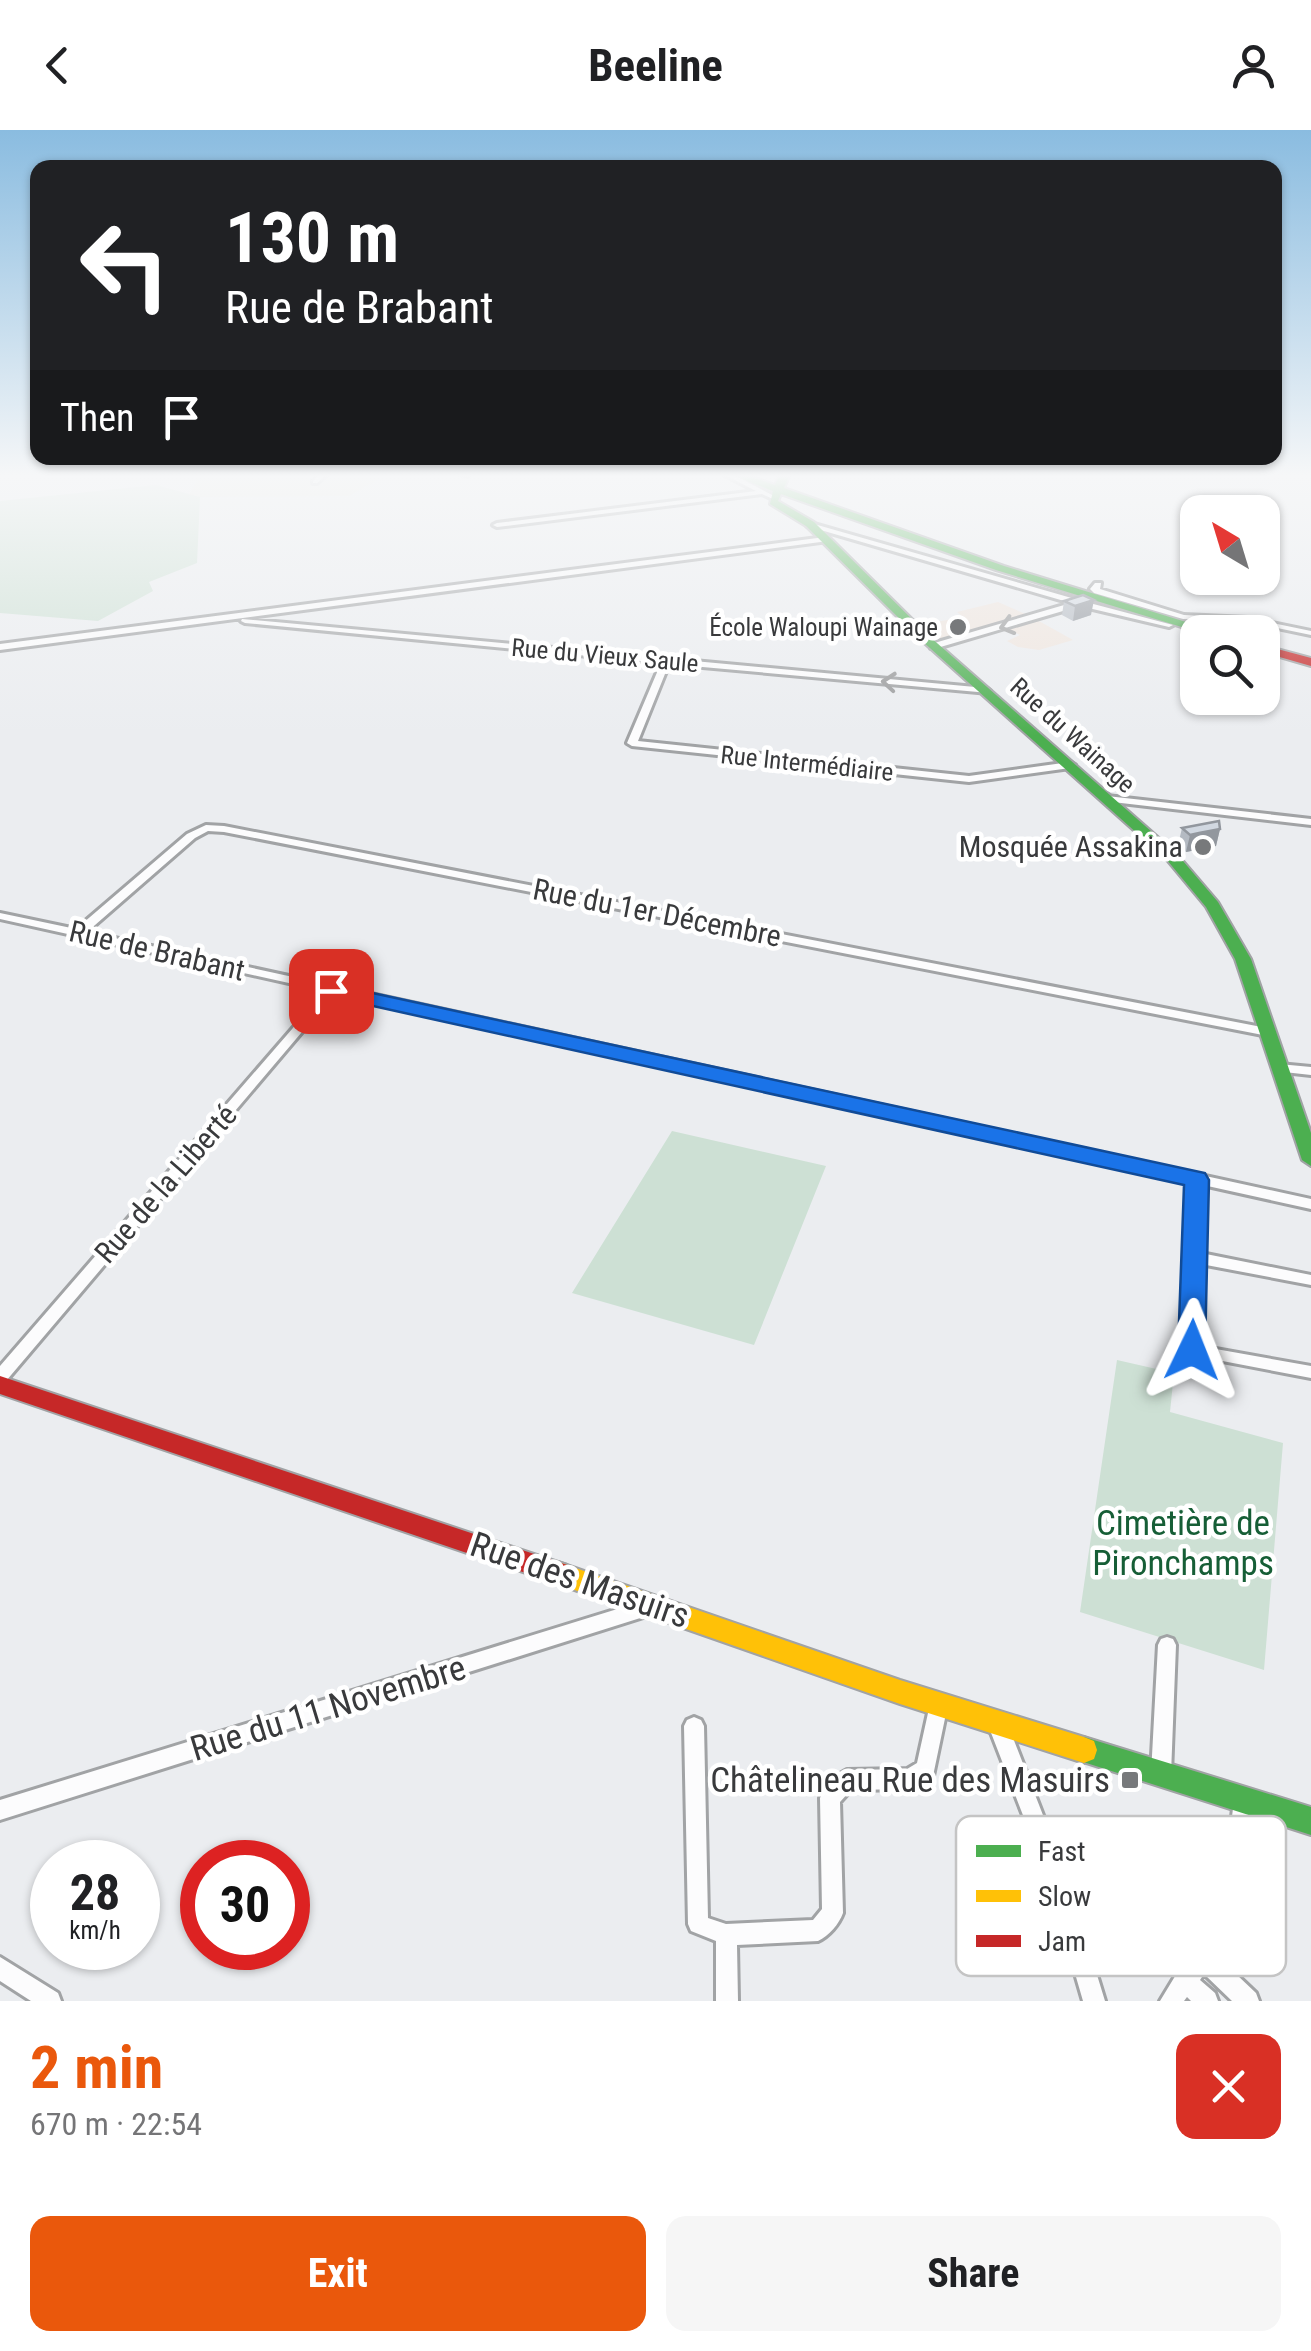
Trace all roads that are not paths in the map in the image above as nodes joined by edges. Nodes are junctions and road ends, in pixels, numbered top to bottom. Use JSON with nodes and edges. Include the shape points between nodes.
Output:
{"nodes":[{"id":1,"x":658,"y":561,"type":"edge"},
{"id":2,"x":849,"y":561,"type":"edge"},
{"id":3,"x":938,"y":561,"type":"edge"},
{"id":4,"x":982,"y":561,"type":"edge"},
{"id":5,"x":997,"y":561,"type":"edge"},
{"id":6,"x":1098,"y":585,"type":"dead end"},
{"id":7,"x":1080,"y":603,"type":"junction"},
{"id":8,"x":223,"y":619,"type":"junction"},
{"id":9,"x":1180,"y":619,"type":"edge"},
{"id":10,"x":1180,"y":624,"type":"edge"},
{"id":11,"x":1169,"y":625,"type":"dead end"},
{"id":12,"x":1311,"y":634,"type":"edge"},
{"id":13,"x":934,"y":646,"type":"junction"},
{"id":14,"x":0,"y":648,"type":"edge"},
{"id":15,"x":1280,"y":651,"type":"edge"},
{"id":16,"x":1311,"y":660,"type":"edge"},
{"id":17,"x":666,"y":661,"type":"junction"},
{"id":18,"x":986,"y":691,"type":"junction"},
{"id":19,"x":1070,"y":765,"type":"junction"},
{"id":20,"x":1106,"y":798,"type":"junction"},
{"id":21,"x":1311,"y":822,"type":"edge"},
{"id":22,"x":0,"y":916,"type":"edge"},
{"id":23,"x":80,"y":932,"type":"junction"},
{"id":24,"x":331,"y":991,"type":"junction"},
{"id":25,"x":1268,"y":1032,"type":"junction"},
{"id":26,"x":1279,"y":1068,"type":"junction"},
{"id":27,"x":1311,"y":1071,"type":"edge"},
{"id":28,"x":1311,"y":1160,"type":"edge"},
{"id":29,"x":1196,"y":1180,"type":"junction"},
{"id":30,"x":1311,"y":1204,"type":"edge"},
{"id":31,"x":1194,"y":1257,"type":"junction"},
{"id":32,"x":1311,"y":1280,"type":"edge"},
{"id":33,"x":1311,"y":1372,"type":"edge"},
{"id":34,"x":0,"y":1377,"type":"edge"},
{"id":35,"x":0,"y":1385,"type":"edge"},
{"id":36,"x":655,"y":1606,"type":"junction"},
{"id":37,"x":1167,"y":1644,"type":"dead end"},
{"id":38,"x":939,"y":1704,"type":"junction"},
{"id":39,"x":997,"y":1722,"type":"junction"},
{"id":40,"x":694,"y":1726,"type":"dead end"},
{"id":41,"x":1161,"y":1774,"type":"junction"},
{"id":42,"x":1244,"y":1800,"type":"junction"},
{"id":43,"x":0,"y":1810,"type":"edge"},
{"id":44,"x":1033,"y":1816,"type":"edge"},
{"id":45,"x":1242,"y":1816,"type":"edge"},
{"id":46,"x":1311,"y":1822,"type":"edge"},
{"id":47,"x":726,"y":1935,"type":"junction"},
{"id":48,"x":0,"y":1968,"type":"edge"},
{"id":49,"x":1087,"y":1976,"type":"edge"},
{"id":50,"x":1190,"y":1976,"type":"edge"},
{"id":51,"x":1222,"y":1976,"type":"edge"},
{"id":52,"x":1186,"y":1981,"type":"junction"},
{"id":53,"x":48,"y":2000,"type":"edge"},
{"id":54,"x":727,"y":2001,"type":"edge"},
{"id":55,"x":1094,"y":2001,"type":"edge"},
{"id":56,"x":1171,"y":2001,"type":"edge"},
{"id":57,"x":1207,"y":2001,"type":"edge"},
{"id":58,"x":1248,"y":2001,"type":"edge"}],
"edges":[{"from":1,"to":8,"type":"street"},
{"from":2,"to":13,"type":"main road","name":"Rue du Wainage"},
{"from":3,"to":7,"type":"street"},
{"from":4,"to":10,"type":"main road"},
{"from":5,"to":9,"type":"main road"},
{"from":6,"to":12,"type":"street","via":[[1097,591],[1183,618],[1248,620]]},
{"from":7,"to":11,"type":"street"},
{"from":7,"to":13,"type":"street","one_way":true},
{"from":8,"to":14,"type":"street"},
{"from":8,"to":17,"type":"street","name":"Rue du Vieux Saule"},
{"from":13,"to":18,"type":"main road","name":"Rue du Wainage"},
{"from":15,"to":16,"type":"main road"},
{"from":18,"to":17,"type":"street","name":"Rue du Vieux Saule","one_way":true},
{"from":17,"to":19,"type":"street","name":"Rue Intermédiaire","via":[[632,743],[969,779]]},
{"from":18,"to":19,"type":"main road","name":"Rue du Wainage"},
{"from":19,"to":20,"type":"main road","name":"Rue du Wainage"},
{"from":20,"to":21,"type":"street"},
{"from":20,"to":25,"type":"main road","name":"Rue du Wainage","via":[[1213,905],[1243,959]]},
{"from":22,"to":23,"type":"street","name":"Rue de Brabant"},
{"from":23,"to":24,"type":"street","name":"Rue de Brabant"},
{"from":23,"to":25,"type":"street","name":"Rue du 1er Décembre","via":[[190,836],[224,829]]},
{"from":24,"to":29,"type":"street","name":"Rue de Brabant"},
{"from":24,"to":34,"type":"street","name":"Rue de la Liberté"},
{"from":25,"to":26,"type":"main road","name":"Rue du Wainage"},
{"from":26,"to":27,"type":"street"},
{"from":26,"to":28,"type":"main road","name":"Rue du Wainage"},
{"from":29,"to":30,"type":"street","name":"Rue de Brabant"},
{"from":29,"to":31,"type":"street"},
{"from":31,"to":32,"type":"street"},
{"from":31,"to":33,"type":"street","via":[[1192,1350]]},
{"from":35,"to":36,"type":"main road","name":"Rue des Masuirs"},
{"from":36,"to":38,"type":"main road","name":"Rue des Masuirs"},
{"from":36,"to":43,"type":"street","name":"Rue du 11 Novembre"},
{"from":37,"to":41,"type":"street"},
{"from":38,"to":39,"type":"main road","name":"Rue des Masuirs"},
{"from":38,"to":47,"type":"street","via":[[926,1768],[909,1779],[846,1780],[830,1798],[833,1914],[818,1930]]},
{"from":39,"to":41,"type":"main road","name":"Rue des Masuirs"},
{"from":39,"to":44,"type":"street"},
{"from":40,"to":47,"type":"street","via":[[698,1924]]},
{"from":41,"to":42,"type":"main road","name":"Rue des Masuirs"},
{"from":42,"to":45,"type":"street"},
{"from":42,"to":46,"type":"main road","name":"Rue des Masuirs"},
{"from":47,"to":54,"type":"street"},
{"from":48,"to":53,"type":"street"},
{"from":49,"to":55,"type":"street"},
{"from":50,"to":52,"type":"street"},
{"from":51,"to":58,"type":"street"},
{"from":52,"to":56,"type":"street"},
{"from":52,"to":57,"type":"street"}]}
